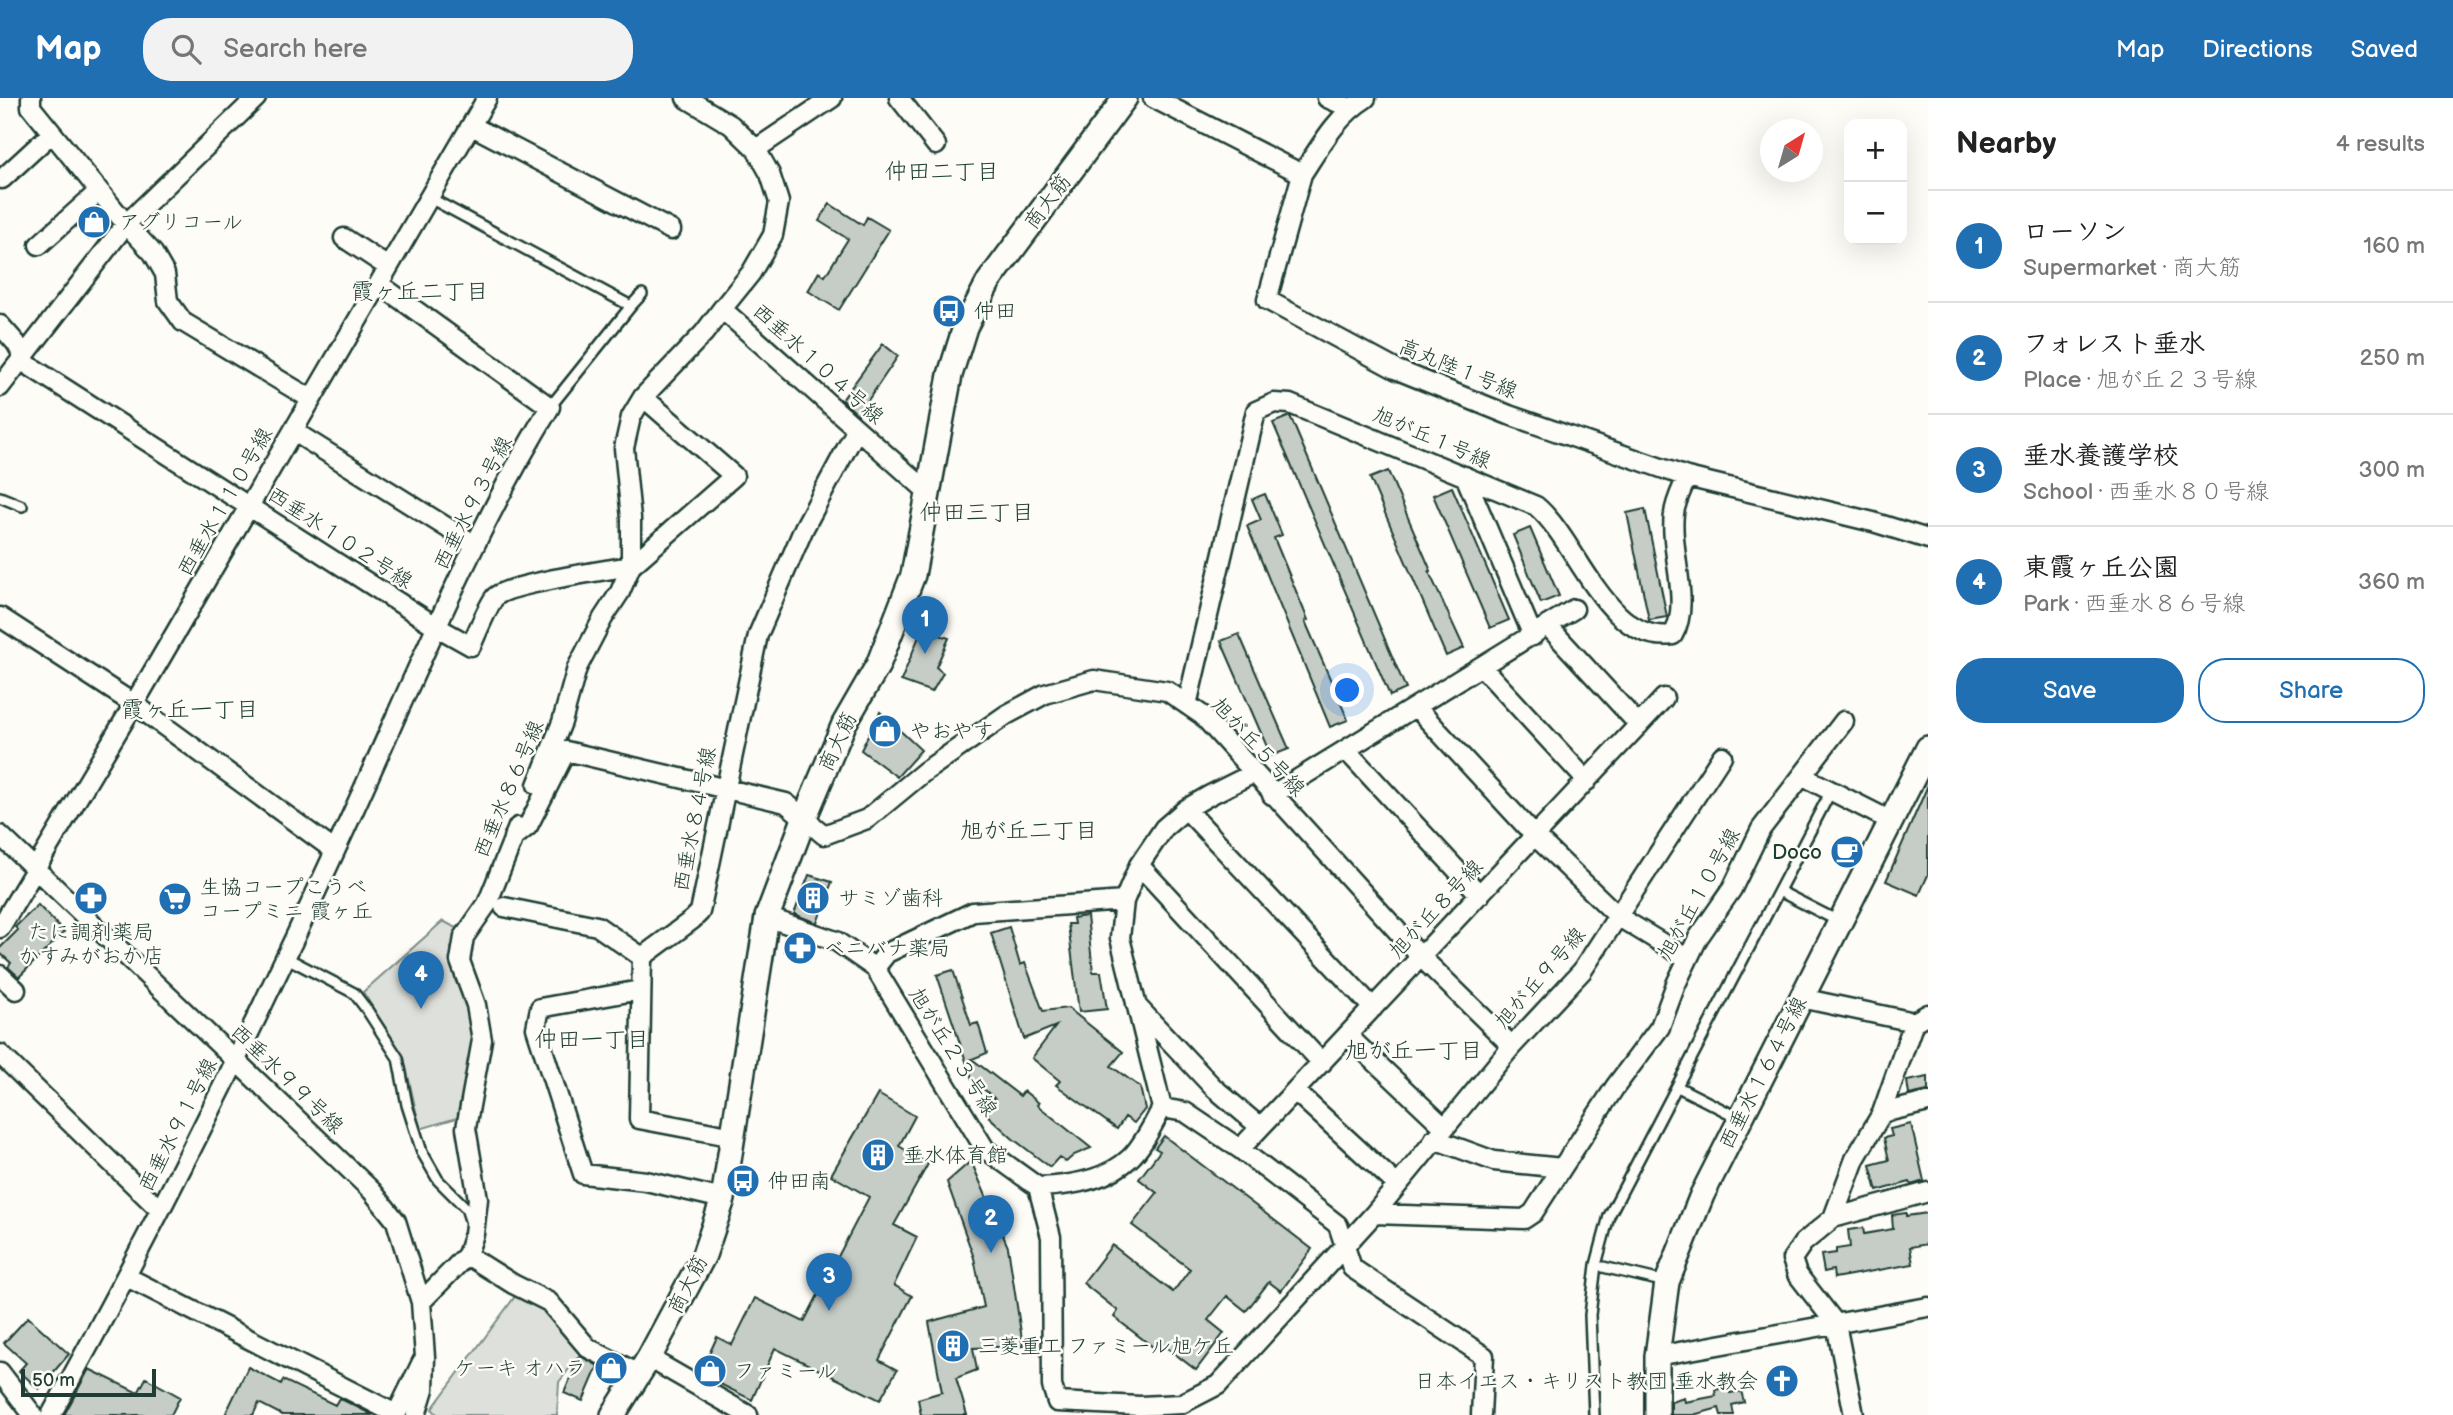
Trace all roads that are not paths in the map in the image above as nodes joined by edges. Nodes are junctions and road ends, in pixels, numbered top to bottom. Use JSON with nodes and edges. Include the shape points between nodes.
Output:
{"nodes":[{"id":1,"x":31,"y":98,"type":"edge"},
{"id":2,"x":487,"y":98,"type":"edge"},
{"id":3,"x":686,"y":98,"type":"edge"},
{"id":4,"x":832,"y":98,"type":"edge"},
{"id":5,"x":899,"y":98,"type":"edge"},
{"id":6,"x":1125,"y":98,"type":"edge"},
{"id":7,"x":1153,"y":98,"type":"edge"},
{"id":8,"x":1327,"y":98,"type":"edge"},
{"id":9,"x":1366,"y":98,"type":"edge"},
{"id":10,"x":244,"y":102,"type":"edge"},
{"id":11,"x":1350,"y":108,"type":"junction"},
{"id":12,"x":472,"y":126,"type":"junction"},
{"id":13,"x":52,"y":133,"type":"junction"},
{"id":14,"x":936,"y":145,"type":"dead end"},
{"id":15,"x":756,"y":149,"type":"junction"},
{"id":16,"x":1302,"y":173,"type":"junction"},
{"id":17,"x":2,"y":179,"type":"dead end"},
{"id":18,"x":99,"y":191,"type":"junction"},
{"id":19,"x":430,"y":198,"type":"junction"},
{"id":20,"x":126,"y":224,"type":"junction"},
{"id":21,"x":671,"y":230,"type":"dead end"},
{"id":22,"x":344,"y":238,"type":"dead end"},
{"id":23,"x":38,"y":245,"type":"dead end"},
{"id":24,"x":388,"y":267,"type":"junction"},
{"id":25,"x":379,"y":284,"type":"junction"},
{"id":26,"x":642,"y":294,"type":"dead end"},
{"id":27,"x":631,"y":306,"type":"junction"},
{"id":28,"x":722,"y":309,"type":"junction"},
{"id":29,"x":0,"y":324,"type":"edge"},
{"id":30,"x":23,"y":356,"type":"junction"},
{"id":31,"x":0,"y":387,"type":"edge"},
{"id":32,"x":643,"y":397,"type":"junction"},
{"id":33,"x":311,"y":399,"type":"junction"},
{"id":34,"x":550,"y":407,"type":"junction"},
{"id":35,"x":857,"y":429,"type":"junction"},
{"id":36,"x":293,"y":431,"type":"junction"},
{"id":37,"x":1465,"y":476,"type":"junction"},
{"id":38,"x":1687,"y":477,"type":"junction"},
{"id":39,"x":928,"y":492,"type":"junction"},
{"id":40,"x":0,"y":497,"type":"edge"},
{"id":41,"x":22,"y":506,"type":"dead end"},
{"id":42,"x":249,"y":506,"type":"junction"},
{"id":43,"x":1928,"y":539,"type":"edge"},
{"id":44,"x":475,"y":545,"type":"junction"},
{"id":45,"x":631,"y":566,"type":"junction"},
{"id":46,"x":1574,"y":609,"type":"dead end"},
{"id":47,"x":0,"y":617,"type":"edge"},
{"id":48,"x":437,"y":627,"type":"junction"},
{"id":49,"x":1540,"y":631,"type":"junction"},
{"id":50,"x":1482,"y":667,"type":"junction"},
{"id":51,"x":1664,"y":698,"type":"dead end"},
{"id":52,"x":134,"y":704,"type":"junction"},
{"id":53,"x":1187,"y":705,"type":"junction"},
{"id":54,"x":1416,"y":707,"type":"junction"},
{"id":55,"x":1844,"y":721,"type":"dead end"},
{"id":56,"x":1639,"y":724,"type":"junction"},
{"id":57,"x":1928,"y":748,"type":"edge"},
{"id":58,"x":1346,"y":750,"type":"junction"},
{"id":59,"x":1723,"y":755,"type":"dead end"},
{"id":60,"x":1254,"y":773,"type":"junction"},
{"id":61,"x":1802,"y":776,"type":"junction"},
{"id":62,"x":1587,"y":780,"type":"junction"},
{"id":63,"x":726,"y":789,"type":"junction"},
{"id":64,"x":1831,"y":791,"type":"junction"},
{"id":65,"x":1272,"y":795,"type":"junction"},
{"id":66,"x":1186,"y":810,"type":"junction"},
{"id":67,"x":804,"y":819,"type":"junction"},
{"id":68,"x":1891,"y":821,"type":"junction"},
{"id":69,"x":0,"y":835,"type":"edge"},
{"id":70,"x":1535,"y":836,"type":"junction"},
{"id":71,"x":513,"y":838,"type":"junction"},
{"id":72,"x":335,"y":851,"type":"junction"},
{"id":73,"x":1139,"y":865,"type":"junction"},
{"id":74,"x":35,"y":869,"type":"junction"},
{"id":75,"x":1779,"y":891,"type":"junction"},
{"id":76,"x":1480,"y":895,"type":"junction"},
{"id":77,"x":1124,"y":901,"type":"junction"},
{"id":78,"x":504,"y":907,"type":"dead end"},
{"id":79,"x":768,"y":917,"type":"junction"},
{"id":80,"x":1619,"y":917,"type":"junction"},
{"id":81,"x":1840,"y":922,"type":"junction"},
{"id":82,"x":0,"y":928,"type":"edge"},
{"id":83,"x":285,"y":957,"type":"junction"},
{"id":84,"x":642,"y":957,"type":"junction"},
{"id":85,"x":1421,"y":957,"type":"junction"},
{"id":86,"x":1688,"y":959,"type":"junction"},
{"id":87,"x":875,"y":968,"type":"junction"},
{"id":88,"x":0,"y":975,"type":"edge"},
{"id":89,"x":16,"y":990,"type":"dead end"},
{"id":90,"x":640,"y":990,"type":"junction"},
{"id":91,"x":1801,"y":998,"type":"junction"},
{"id":92,"x":1135,"y":1004,"type":"junction"},
{"id":93,"x":1373,"y":1008,"type":"junction"},
{"id":94,"x":1921,"y":1018,"type":"edge"},
{"id":95,"x":1347,"y":1035,"type":"junction"},
{"id":96,"x":1512,"y":1046,"type":"junction"},
{"id":97,"x":0,"y":1054,"type":"edge"},
{"id":98,"x":236,"y":1061,"type":"junction"},
{"id":99,"x":1322,"y":1063,"type":"junction"},
{"id":100,"x":1678,"y":1087,"type":"junction"},
{"id":101,"x":1295,"y":1091,"type":"junction"},
{"id":102,"x":1928,"y":1102,"type":"edge"},
{"id":103,"x":1162,"y":1108,"type":"junction"},
{"id":104,"x":1882,"y":1113,"type":"junction"},
{"id":105,"x":1740,"y":1118,"type":"junction"},
{"id":106,"x":1261,"y":1127,"type":"junction"},
{"id":107,"x":1439,"y":1133,"type":"junction"},
{"id":108,"x":734,"y":1137,"type":"junction"},
{"id":109,"x":1240,"y":1149,"type":"junction"},
{"id":110,"x":1562,"y":1168,"type":"junction"},
{"id":111,"x":1396,"y":1185,"type":"junction"},
{"id":112,"x":1038,"y":1187,"type":"junction"},
{"id":113,"x":1928,"y":1192,"type":"edge"},
{"id":114,"x":723,"y":1199,"type":"junction"},
{"id":115,"x":160,"y":1210,"type":"junction"},
{"id":116,"x":1374,"y":1213,"type":"junction"},
{"id":117,"x":1833,"y":1218,"type":"junction"},
{"id":118,"x":474,"y":1234,"type":"junction"},
{"id":119,"x":1344,"y":1247,"type":"junction"},
{"id":120,"x":467,"y":1255,"type":"junction"},
{"id":121,"x":1603,"y":1267,"type":"dead end"},
{"id":122,"x":127,"y":1277,"type":"junction"},
{"id":123,"x":1667,"y":1282,"type":"junction"},
{"id":124,"x":421,"y":1302,"type":"junction"},
{"id":125,"x":1928,"y":1307,"type":"edge"},
{"id":126,"x":1836,"y":1324,"type":"junction"},
{"id":127,"x":1657,"y":1356,"type":"junction"},
{"id":128,"x":425,"y":1357,"type":"junction"},
{"id":129,"x":644,"y":1366,"type":"junction"},
{"id":130,"x":0,"y":1371,"type":"edge"},
{"id":131,"x":1057,"y":1408,"type":"edge"},
{"id":132,"x":33,"y":1415,"type":"edge"},
{"id":133,"x":51,"y":1415,"type":"edge"},
{"id":134,"x":396,"y":1415,"type":"edge"},
{"id":135,"x":416,"y":1415,"type":"edge"},
{"id":136,"x":613,"y":1415,"type":"edge"},
{"id":137,"x":748,"y":1415,"type":"edge"},
{"id":138,"x":1481,"y":1415,"type":"edge"},
{"id":139,"x":1594,"y":1415,"type":"edge"},
{"id":140,"x":1657,"y":1415,"type":"edge"},
{"id":141,"x":1854,"y":1415,"type":"edge"}],
"edges":[{"from":1,"to":13,"type":"street","via":[[31,107]]},
{"from":2,"to":12,"type":"street","name":"西垂水１１０号線"},
{"from":3,"to":15,"type":"street","name":"西垂水１０４号線","via":[[731,125]]},
{"from":4,"to":15,"type":"street"},
{"from":5,"to":14,"type":"street"},
{"from":6,"to":39,"type":"street","name":"商大筋","via":[[989,281],[965,327],[950,375]]},
{"from":7,"to":16,"type":"street"},
{"from":8,"to":11,"type":"street"},
{"from":9,"to":11,"type":"street"},
{"from":10,"to":20,"type":"street"},
{"from":11,"to":16,"type":"street"},
{"from":12,"to":19,"type":"street","name":"西垂水１１０号線"},
{"from":12,"to":21,"type":"street"},
{"from":13,"to":17,"type":"street"},
{"from":13,"to":18,"type":"street"},
{"from":15,"to":28,"type":"street","name":"西垂水１０４号線","via":[[779,202],[773,235]]},
{"from":16,"to":38,"type":"street","name":"高丸陸１号線","via":[[1267,300],[1395,369],[1509,415]]},
{"from":18,"to":20,"type":"street"},
{"from":18,"to":23,"type":"street"},
{"from":19,"to":24,"type":"street","name":"西垂水１１０号線"},
{"from":19,"to":27,"type":"lane"},
{"from":20,"to":30,"type":"street"},
{"from":20,"to":33,"type":"street","via":[[153,253],[165,274],[168,301],[183,322]]},
{"from":22,"to":24,"type":"street"},
{"from":24,"to":25,"type":"street","name":"西垂水１１０号線"},
{"from":25,"to":33,"type":"street","name":"西垂水１１０号線"},
{"from":25,"to":34,"type":"street"},
{"from":26,"to":27,"type":"lane"},
{"from":27,"to":34,"type":"lane"},
{"from":28,"to":32,"type":"street","name":"西垂水８６号線"},
{"from":28,"to":35,"type":"street","name":"西垂水１０４号線"},
{"from":29,"to":30,"type":"street","name":"西垂水１０２号線"},
{"from":30,"to":31,"type":"street"},
{"from":30,"to":42,"type":"street","name":"西垂水１０２号線","via":[[28,365]]},
{"from":32,"to":45,"type":"street","name":"西垂水８６号線","via":[[631,417],[624,449]]},
{"from":32,"to":45,"type":"street","via":[[734,476]]},
{"from":33,"to":36,"type":"street","name":"西垂水１１０号線"},
{"from":34,"to":44,"type":"street","name":"西垂水９３号線","via":[[512,469]]},
{"from":35,"to":39,"type":"street","name":"西垂水１０４号線"},
{"from":35,"to":63,"type":"street","name":"西垂水８４号線","via":[[804,528],[758,635]]},
{"from":36,"to":42,"type":"street","name":"西垂水１１０号線"},
{"from":36,"to":44,"type":"street"},
{"from":37,"to":38,"type":"street","name":"旭が丘１号線","via":[[1549,516],[1613,608],[1629,623],[1663,637],[1678,628],[1681,597],[1674,512]]},
{"from":37,"to":49,"type":"street"},
{"from":37,"to":53,"type":"street","name":"旭が丘１号線","via":[[1290,404],[1274,403],[1256,411]]},
{"from":38,"to":43,"type":"street","name":"高丸陸１号線"},
{"from":39,"to":67,"type":"street","name":"商大筋","via":[[913,575],[878,665],[844,724]]},
{"from":40,"to":41,"type":"lane"},
{"from":42,"to":48,"type":"street","name":"西垂水１０２号線"},
{"from":42,"to":52,"type":"street","name":"西垂水１１０号線"},
{"from":44,"to":48,"type":"street","name":"西垂水９３号線"},
{"from":45,"to":48,"type":"street","name":"西垂水１０２号線","via":[[507,591],[495,597],[471,646]]},
{"from":45,"to":71,"type":"street","name":"西垂水８６号線","via":[[577,668],[562,722]]},
{"from":46,"to":49,"type":"street"},
{"from":47,"to":52,"type":"street"},
{"from":48,"to":72,"type":"street","name":"西垂水９３号線"},
{"from":49,"to":50,"type":"street"},
{"from":49,"to":56,"type":"street"},
{"from":50,"to":54,"type":"street"},
{"from":50,"to":62,"type":"street"},
{"from":51,"to":56,"type":"street","name":"旭が丘８号線"},
{"from":52,"to":72,"type":"street"},
{"from":52,"to":74,"type":"street","name":"西垂水１１０号線"},
{"from":53,"to":60,"type":"street","name":"旭が丘５号線","via":[[1202,715]]},
{"from":53,"to":67,"type":"street","name":"旭が丘５号線","via":[[1167,691],[1094,680],[1045,694],[924,772],[867,819],[824,835]]},
{"from":54,"to":58,"type":"street"},
{"from":54,"to":70,"type":"street"},
{"from":55,"to":61,"type":"street","name":"旭が丘１０号線"},
{"from":56,"to":62,"type":"street","name":"旭が丘８号線"},
{"from":57,"to":68,"type":"street","name":"西垂水１６４号線"},
{"from":58,"to":65,"type":"street"},
{"from":58,"to":76,"type":"street"},
{"from":59,"to":80,"type":"street","name":"旭が丘９号線"},
{"from":60,"to":65,"type":"street","name":"旭が丘５号線"},
{"from":60,"to":66,"type":"street"},
{"from":61,"to":64,"type":"street"},
{"from":61,"to":86,"type":"street","name":"旭が丘１０号線","via":[[1761,829],[1732,889]]},
{"from":62,"to":70,"type":"street","name":"旭が丘８号線"},
{"from":63,"to":67,"type":"street","via":[[786,803]]},
{"from":63,"to":71,"type":"street","via":[[566,751],[528,826]]},
{"from":63,"to":84,"type":"street","name":"西垂水８４号線","via":[[700,912]]},
{"from":64,"to":68,"type":"street"},
{"from":64,"to":75,"type":"lane"},
{"from":65,"to":85,"type":"street","name":"旭が丘５号線"},
{"from":66,"to":73,"type":"street","via":[[1164,828]]},
{"from":66,"to":93,"type":"street"},
{"from":67,"to":79,"type":"street","name":"商大筋"},
{"from":68,"to":81,"type":"street","name":"西垂水１６４号線"},
{"from":69,"to":74,"type":"street","name":"西垂水９９号線"},
{"from":70,"to":76,"type":"street","name":"旭が丘８号線"},
{"from":70,"to":80,"type":"street"},
{"from":71,"to":118,"type":"street","name":"西垂水８６号線","via":[[487,904],[464,937],[460,961],[482,1040],[466,1128],[478,1199]]},
{"from":72,"to":83,"type":"street","name":"西垂水９１号線"},
{"from":73,"to":77,"type":"street"},
{"from":73,"to":99,"type":"street"},
{"from":74,"to":82,"type":"street","name":"西垂水１１０号線"},
{"from":74,"to":98,"type":"street","name":"西垂水９９号線"},
{"from":75,"to":81,"type":"lane"},
{"from":75,"to":100,"type":"lane"},
{"from":76,"to":85,"type":"street","name":"旭が丘８号線"},
{"from":77,"to":87,"type":"street","via":[[973,912],[887,953]]},
{"from":77,"to":92,"type":"street","via":[[1120,938]]},
{"from":78,"to":84,"type":"street","via":[[597,926]]},
{"from":79,"to":87,"type":"street","via":[[836,941]]},
{"from":79,"to":108,"type":"street","name":"商大筋"},
{"from":80,"to":86,"type":"street"},
{"from":80,"to":96,"type":"street","name":"旭が丘９号線","via":[[1582,971]]},
{"from":81,"to":91,"type":"street","name":"西垂水１６４号線"},
{"from":83,"to":98,"type":"street","name":"西垂水９１号線"},
{"from":83,"to":118,"type":"lane","via":[[354,993],[367,1010],[398,1058],[422,1152],[438,1180],[466,1208]]},
{"from":84,"to":90,"type":"street"},
{"from":85,"to":93,"type":"street","name":"旭が丘８号線"},
{"from":85,"to":96,"type":"street","name":"旭が丘５号線"},
{"from":86,"to":110,"type":"street","name":"旭が丘１０号線","via":[[1660,1027]]},
{"from":87,"to":112,"type":"street","name":"旭が丘２３号線","via":[[985,1149]]},
{"from":88,"to":89,"type":"street"},
{"from":90,"to":108,"type":"street","via":[[639,1119]]},
{"from":90,"to":114,"type":"street","via":[[540,1008],[536,1028],[583,1174],[646,1181]]},
{"from":91,"to":94,"type":"street"},
{"from":91,"to":105,"type":"street","name":"西垂水１６４号線"},
{"from":92,"to":103,"type":"street"},
{"from":92,"to":106,"type":"street","via":[[1213,1087]]},
{"from":93,"to":95,"type":"street","name":"旭が丘８号線"},
{"from":94,"to":104,"type":"street"},
{"from":95,"to":99,"type":"street","name":"旭が丘８号線"},
{"from":95,"to":107,"type":"street"},
{"from":96,"to":107,"type":"street","name":"旭が丘９号線"},
{"from":97,"to":115,"type":"street"},
{"from":98,"to":115,"type":"street","name":"西垂水９１号線"},
{"from":98,"to":124,"type":"street","name":"西垂水９９号線","via":[[372,1191],[396,1221]]},
{"from":99,"to":101,"type":"street","name":"旭が丘８号線"},
{"from":100,"to":105,"type":"lane"},
{"from":100,"to":139,"type":"lane","via":[[1609,1216],[1596,1265],[1590,1315]]},
{"from":101,"to":106,"type":"street","name":"旭が丘８号線"},
{"from":101,"to":111,"type":"street"},
{"from":102,"to":104,"type":"street"},
{"from":103,"to":109,"type":"street","via":[[1185,1112]]},
{"from":103,"to":112,"type":"street","via":[[1131,1158],[1110,1172],[1080,1183]]},
{"from":104,"to":117,"type":"street","via":[[1855,1159]]},
{"from":105,"to":123,"type":"street","name":"西垂水１６４号線"},
{"from":106,"to":109,"type":"street","name":"旭が丘８号線"},
{"from":107,"to":110,"type":"street","via":[[1494,1161]]},
{"from":107,"to":111,"type":"street","name":"旭が丘９号線"},
{"from":108,"to":114,"type":"street","name":"商大筋"},
{"from":109,"to":119,"type":"street","via":[[1338,1225]]},
{"from":110,"to":116,"type":"street","name":"旭が丘１０号線","via":[[1533,1213],[1524,1219]]},
{"from":111,"to":116,"type":"street","name":"旭が丘９号線"},
{"from":112,"to":131,"type":"street","via":[[1051,1237],[1052,1387]]},
{"from":113,"to":117,"type":"street"},
{"from":114,"to":129,"type":"street","name":"商大筋","via":[[704,1255]]},
{"from":115,"to":122,"type":"street","name":"西垂水９１号線"},
{"from":116,"to":119,"type":"street","name":"旭が丘９号線"},
{"from":117,"to":126,"type":"street","via":[[1803,1243],[1793,1259],[1797,1274]]},
{"from":118,"to":120,"type":"street","name":"西垂水８６号線"},
{"from":119,"to":131,"type":"street","name":"旭が丘９号線","via":[[1218,1385],[1181,1404]]},
{"from":119,"to":138,"type":"street","via":[[1353,1268],[1484,1356]]},
{"from":120,"to":124,"type":"street","name":"西垂水８６号線"},
{"from":120,"to":129,"type":"street","via":[[550,1302],[588,1348]]},
{"from":121,"to":123,"type":"lane"},
{"from":122,"to":133,"type":"street","name":"西垂水９１号線"},
{"from":122,"to":134,"type":"street"},
{"from":123,"to":127,"type":"street","name":"西垂水１６４号線"},
{"from":124,"to":128,"type":"street","name":"西垂水９９号線"},
{"from":125,"to":126,"type":"street"},
{"from":126,"to":127,"type":"street"},
{"from":126,"to":141,"type":"street"},
{"from":127,"to":140,"type":"street","name":"西垂水１６４号線"},
{"from":128,"to":134,"type":"street"},
{"from":128,"to":135,"type":"street","name":"西垂水９９号線","via":[[424,1389]]},
{"from":129,"to":136,"type":"street","name":"商大筋"},
{"from":129,"to":137,"type":"street"},
{"from":130,"to":132,"type":"street"}]}
